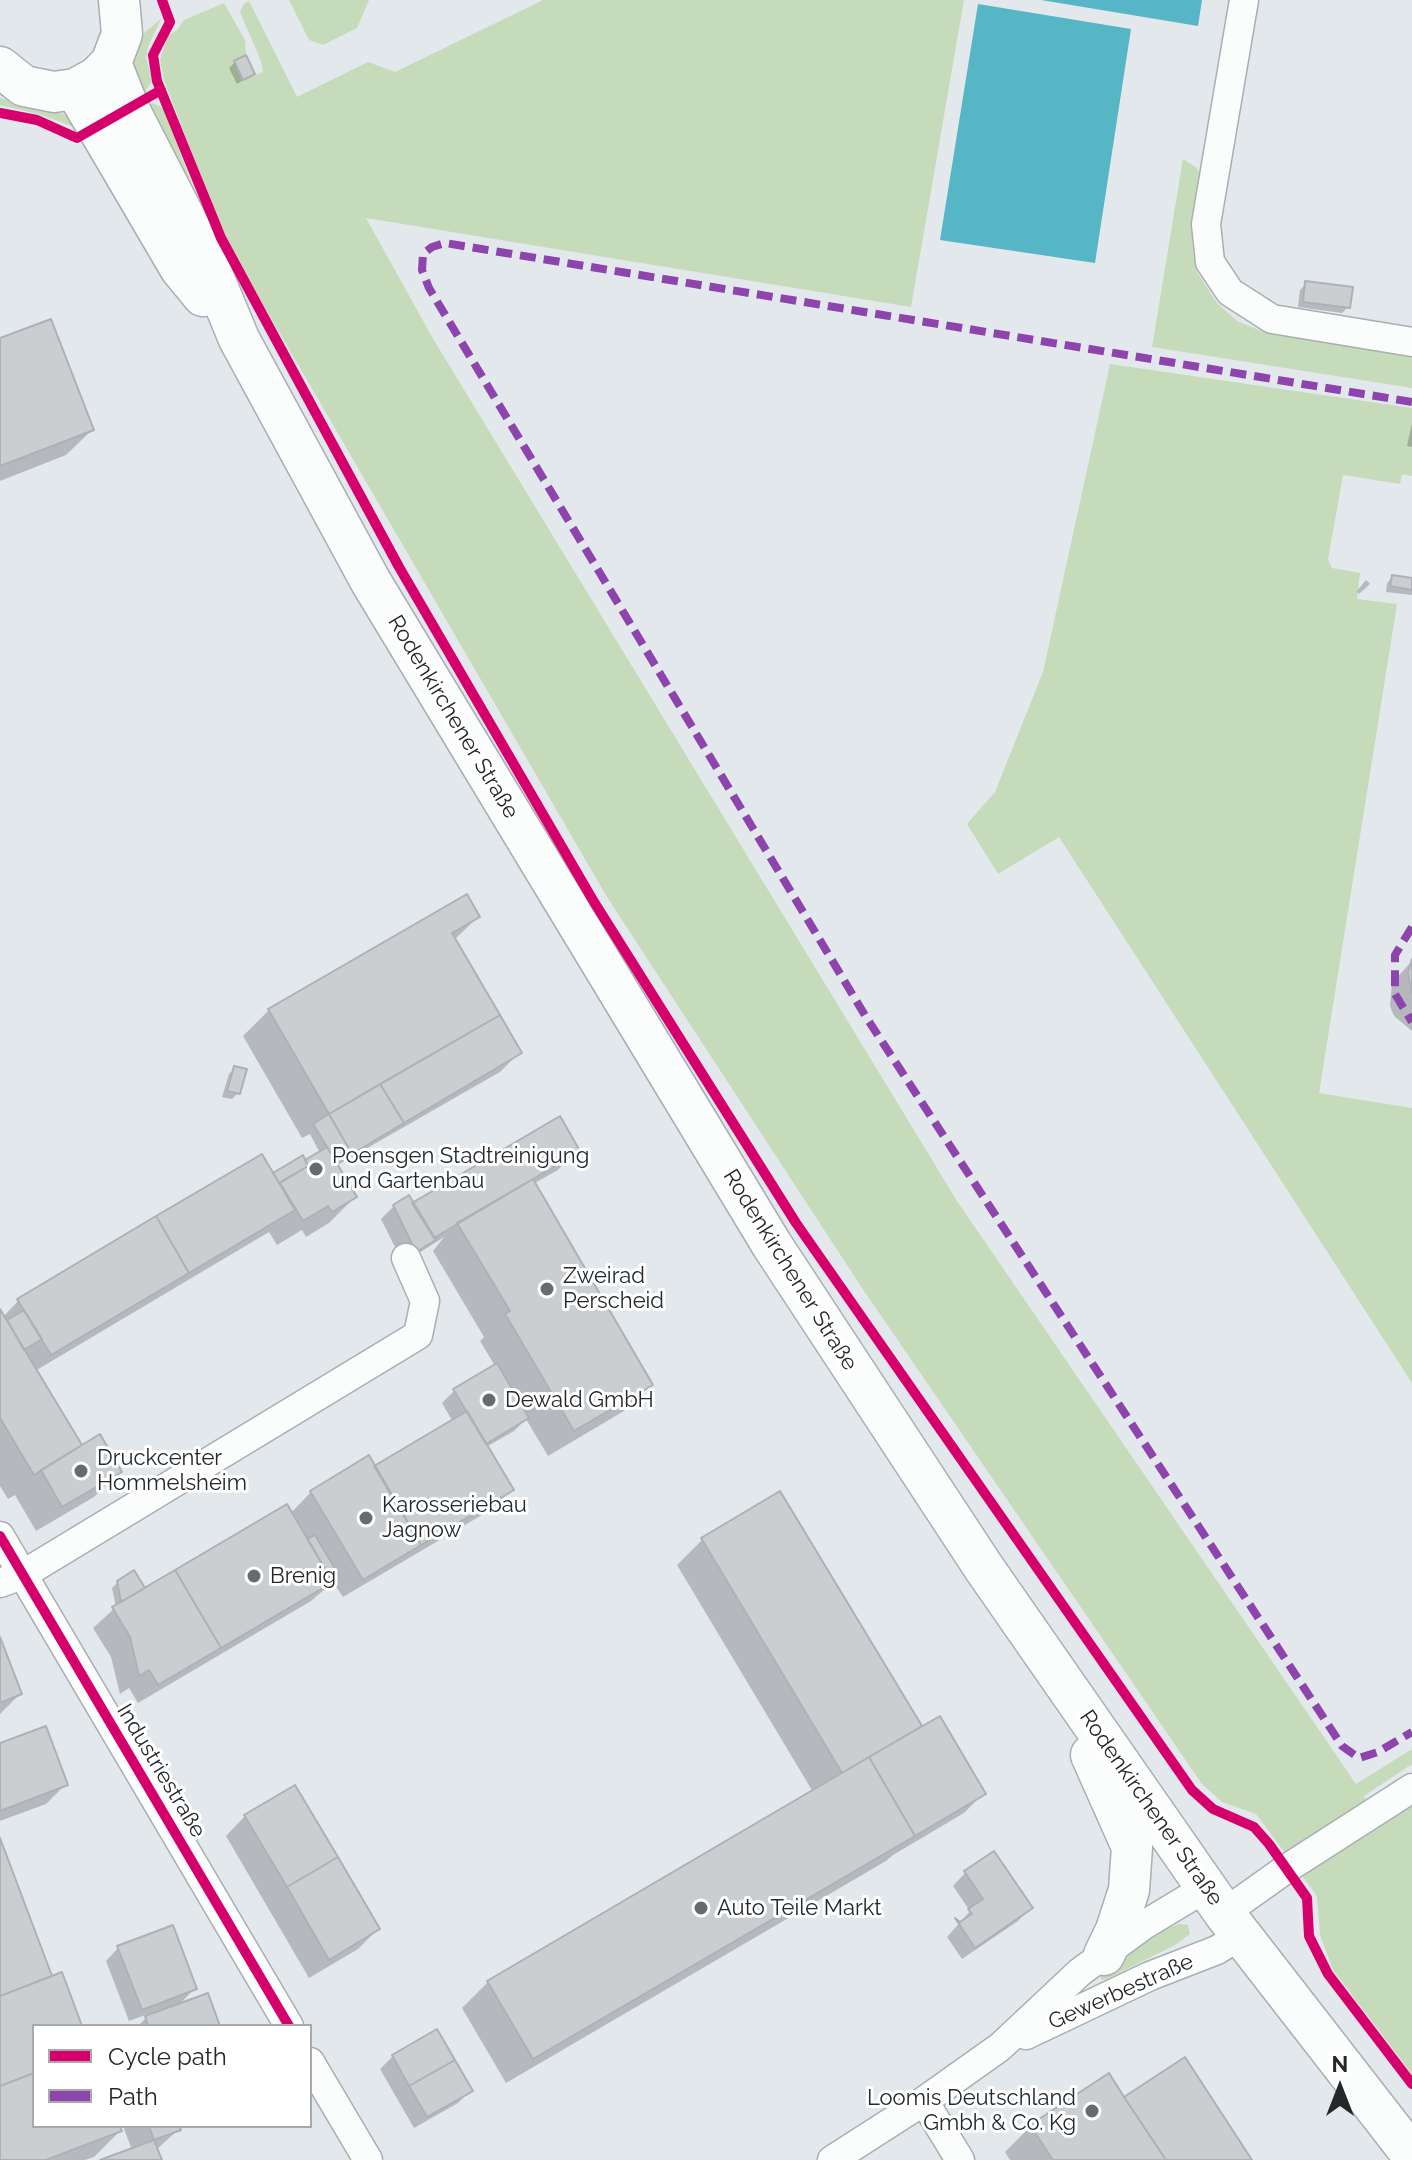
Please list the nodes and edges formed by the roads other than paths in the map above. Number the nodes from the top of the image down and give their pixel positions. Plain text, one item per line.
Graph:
1 (119, 0) edge
2 (1244, 0) edge
3 (111, 63) junction
4 (8, 81) edge
5 (75, 89) junction
6 (239, 339) junction
7 (1412, 342) edge
8 (406, 1258) dead end
9 (0, 1536) edge
10 (11, 1579) edge
11 (1057, 1673) junction
12 (1412, 1788) edge
13 (1224, 1912) junction
14 (1104, 1955) junction
15 (288, 2024) edge
16 (1000, 2047) junction
17 (312, 2065) edge
18 (924, 2101) junction
19 (1412, 2155) edge
20 (368, 2160) edge
21 (832, 2160) edge
22 (960, 2160) edge

1 - 3 main road
2 - 7 street
3 - 5 main road
3 - 6 main road, Rodenkirchener Straße
4 - 5 main road
5 - 6 main road, Rodenkirchener Straße
6 - 11 main road, Rodenkirchener Straße
8 - 10 street
9 - 10 street, Industriestraße
10 - 15 street, Industriestraße
11 - 13 main road, Rodenkirchener Straße
11 - 14 main road
12 - 13 street
13 - 14 street, Gewerbestraße
13 - 16 street, Gewerbestraße
13 - 19 main road, Rodenkirchener Straße
14 - 16 street, Gewerbestraße
16 - 18 street, Gewerbestraße
17 - 20 street
18 - 21 street, Gewerbestraße
18 - 22 street

